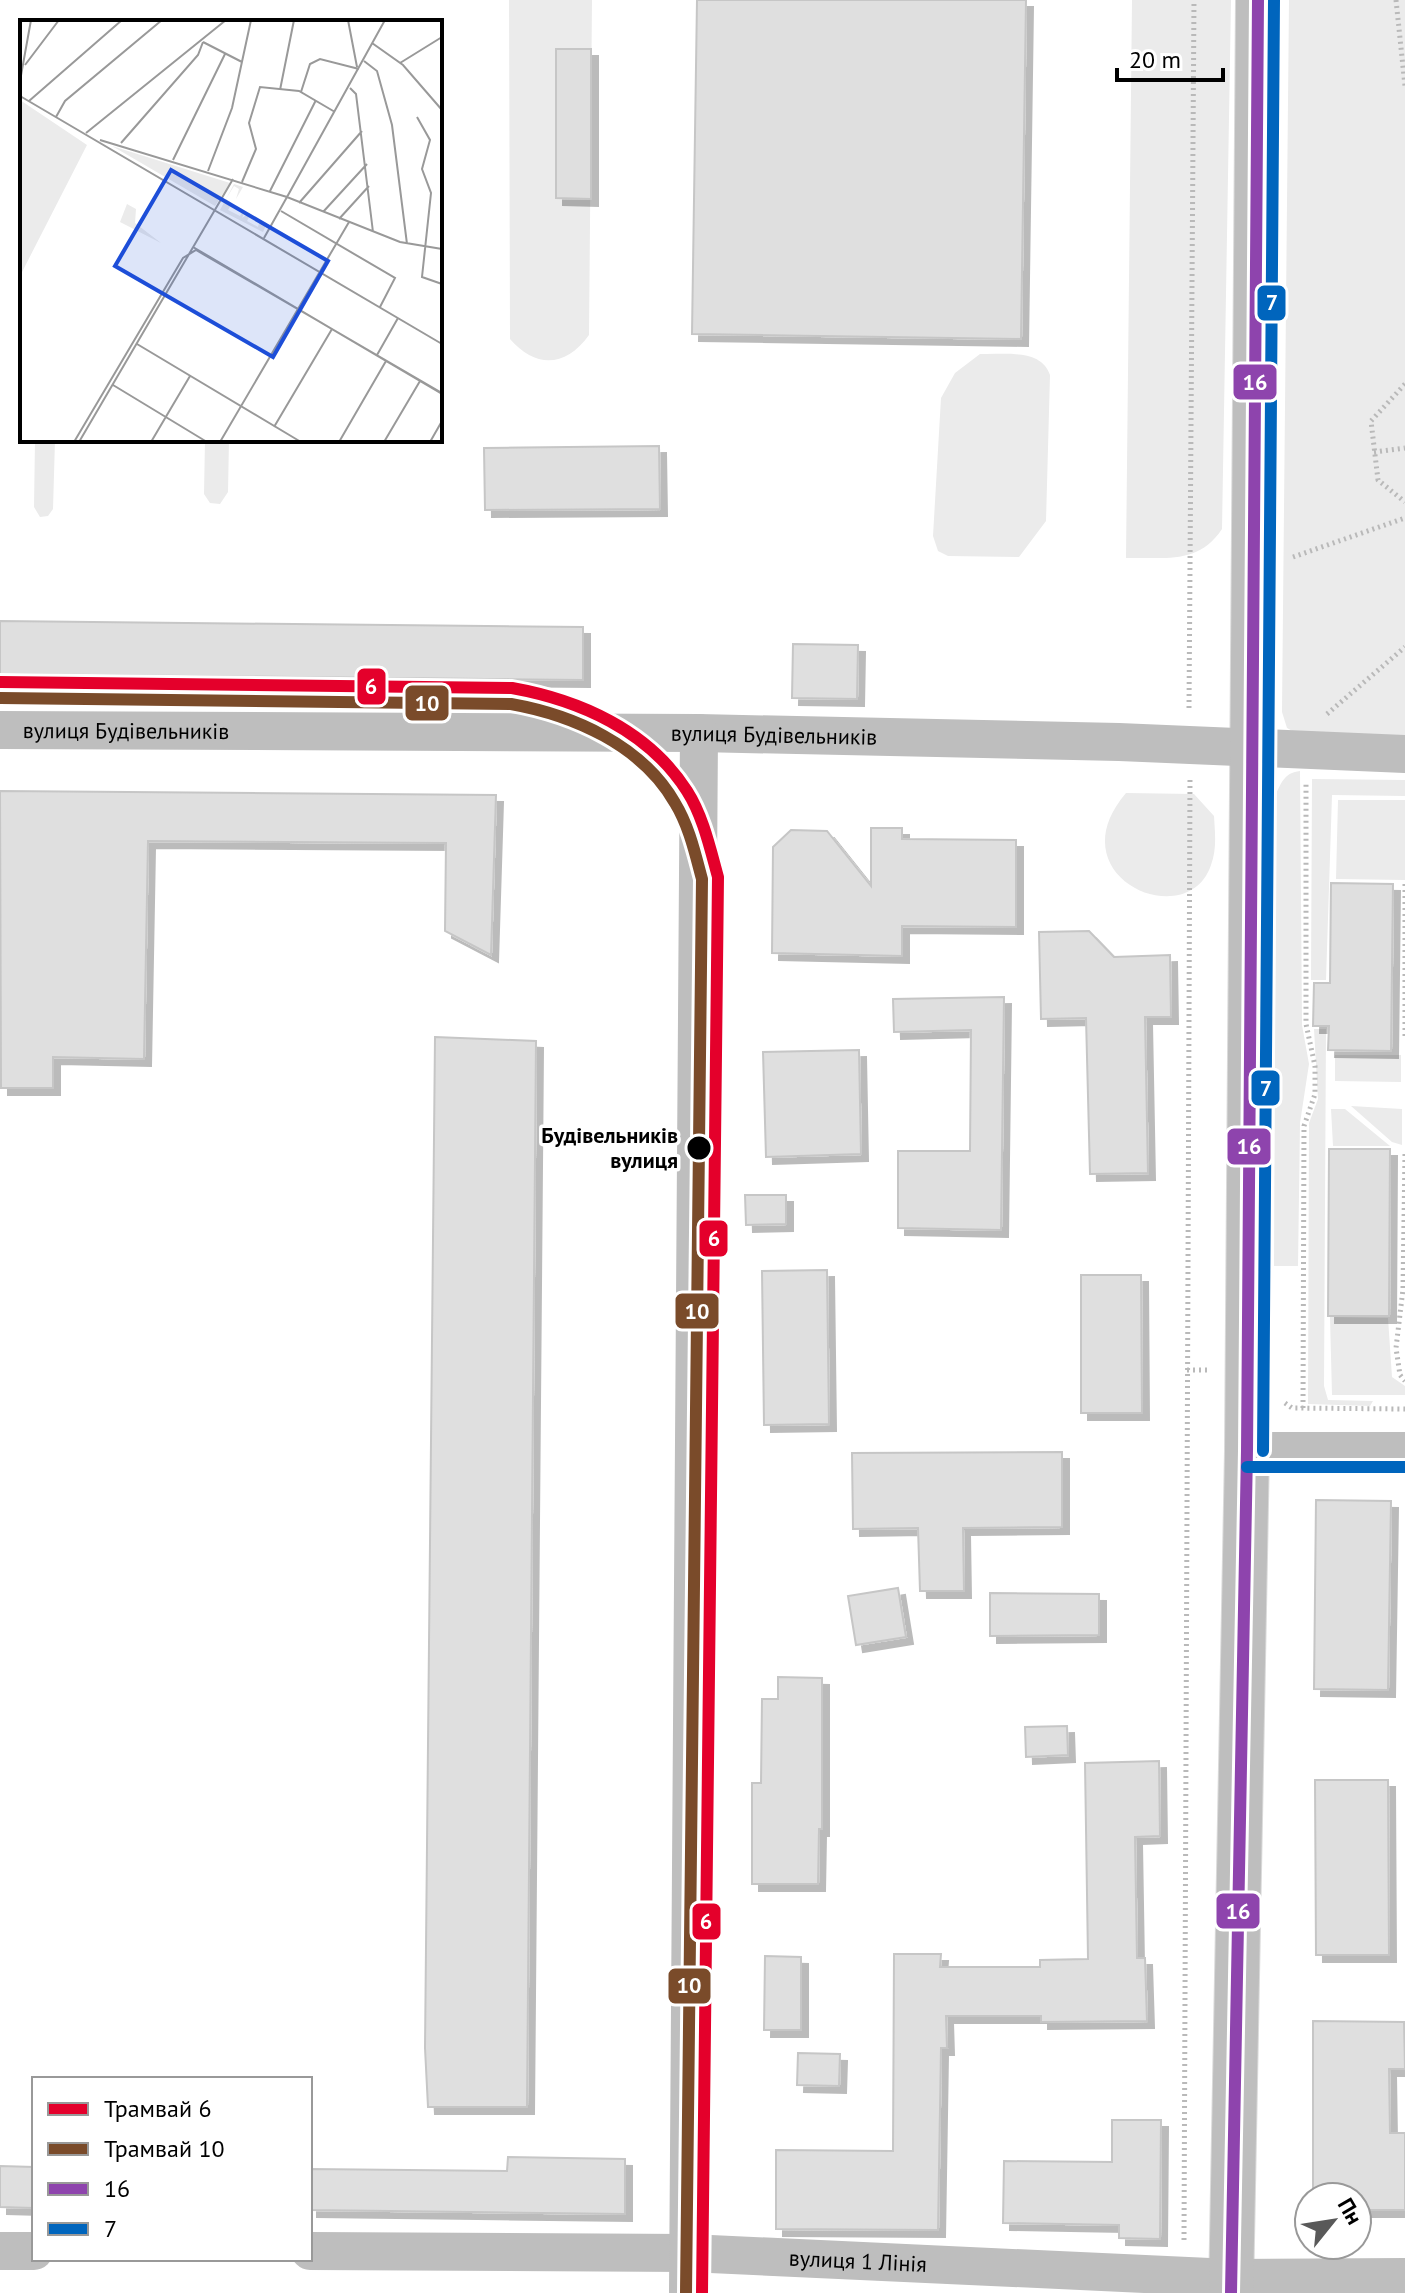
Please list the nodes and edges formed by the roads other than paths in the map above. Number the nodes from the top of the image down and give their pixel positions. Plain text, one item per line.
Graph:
1 (1258, 0) edge
2 (0, 730) edge
3 (699, 733) junction
4 (1252, 748) junction
5 (1405, 754) edge
6 (1247, 1451) junction
7 (1405, 1451) edge
8 (0, 2251) edge
9 (32, 2251) edge
10 (312, 2251) edge
11 (689, 2253) junction
12 (1405, 2277) edge
13 (1231, 2285) edge
14 (688, 2293) edge

1 - 4 main road
2 - 3 street, вулиця Будівельників
3 - 4 street, вулиця Будівельників
3 - 11 street
4 - 5 street, вулиця Будівельників
4 - 6 main road
6 - 7 street
6 - 13 main road
8 - 9 street
10 - 11 street, вулиця 1 Лінія
11 - 13 street, вулиця 1 Лінія
11 - 14 street
12 - 13 street, вулиця 1 Лінія

